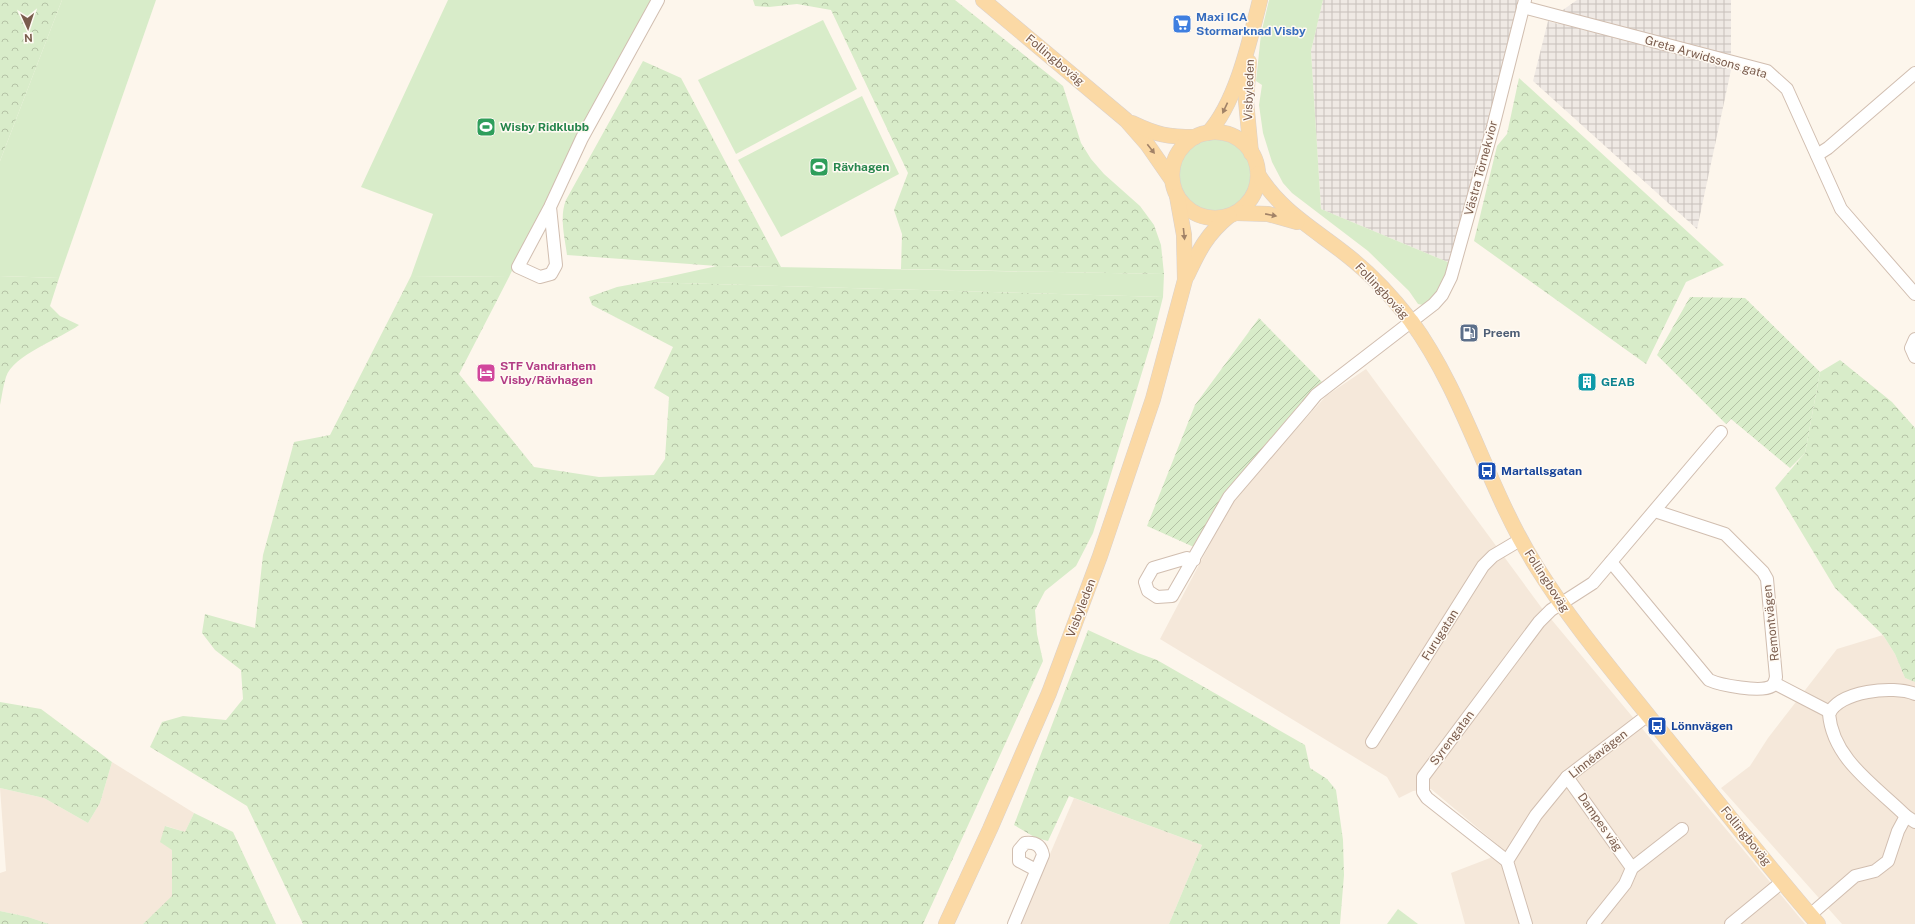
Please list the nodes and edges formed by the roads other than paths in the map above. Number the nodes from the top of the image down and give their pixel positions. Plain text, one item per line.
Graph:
1 (658, 0) edge
2 (983, 0) edge
3 (1260, 0) edge
4 (1524, 3) edge
5 (1253, 27) junction
6 (1915, 73) edge
7 (1126, 120) junction
8 (1201, 135) junction
9 (1251, 153) junction
10 (1817, 155) junction
11 (1258, 174) junction
12 (1172, 180) junction
13 (1177, 196) junction
14 (550, 207) junction
15 (1232, 214) junction
16 (1305, 225) junction
17 (1185, 280) junction
18 (1915, 294) edge
19 (1411, 322) junction
20 (1915, 339) edge
21 (1915, 357) edge
22 (1721, 432) dead end
23 (1655, 511) junction
24 (1520, 540) junction
25 (1194, 560) dead end
26 (1612, 562) junction
27 (1561, 604) junction
28 (1774, 683) junction
29 (1915, 694) edge
30 (1830, 712) junction
31 (1648, 715) junction
32 (1372, 742) dead end
33 (1567, 777) junction
34 (1910, 819) edge
35 (1682, 829) dead end
36 (1507, 861) junction
37 (1632, 868) junction
38 (1036, 870) dead end
39 (1782, 882) junction
40 (1814, 919) edge
41 (946, 924) edge
42 (1014, 924) edge
43 (1526, 924) edge
44 (1593, 924) edge
45 (1730, 924) edge

1 - 14 street
2 - 7 main road, Follingboväg
3 - 5 main road, Visbyleden
4 - 10 street, Greta Arwidssons gata
4 - 19 street, Västra Törnekvior
5 -> 8 main road, Visbyleden
5 - 9 main road, Visbyleden
6 - 10 street
7 - 8 main road, Follingboväg
7 -> 12 main road, Follingboväg
8 - 9 main road
8 - 12 main road
9 - 11 main road
10 - 18 street, Greta Arwidssons gata
11 - 15 main road
11 - 16 main road, Follingboväg
12 - 13 main road
13 - 15 main road
13 -> 17 main road, Visbyleden
14 - 14 street
15 -> 16 main road, Follingboväg
15 - 17 main road, Visbyleden
16 - 19 main road, Follingboväg
17 - 41 main road, Visbyleden
19 - 24 main road, Follingboväg
19 - 25 street
20 - 21 street
22 - 23 street
23 - 26 street
23 - 28 street, Remontvägen
24 - 27 main road, Follingboväg
24 - 32 street, Furugatan
26 - 27 street
26 - 28 street
27 - 31 main road, Follingboväg
27 - 36 street, Syrengatan
28 - 30 street
29 - 30 street
30 - 34 street
31 - 33 street, Linnéavägen
31 - 39 main road, Follingboväg
33 - 36 street, Linnéavägen
33 - 37 street, Dampes väg
34 - 40 street
35 - 37 street
36 - 43 street
37 - 44 street
38 - 42 street
39 - 40 main road, Follingboväg
39 - 45 street

